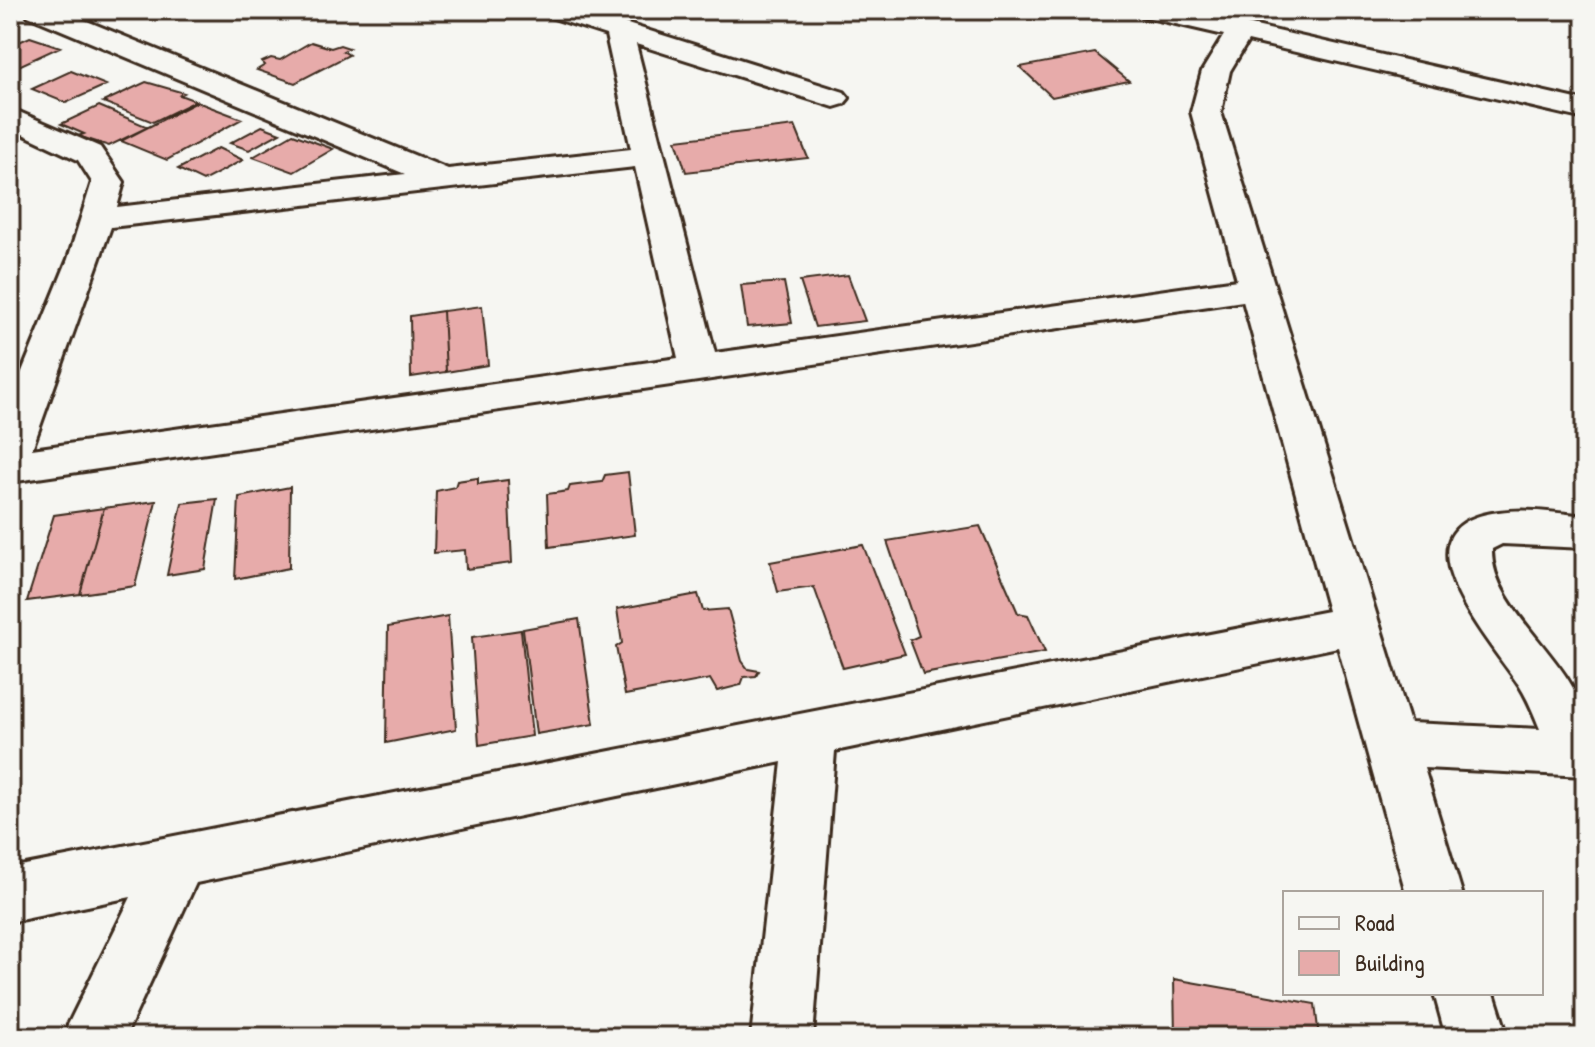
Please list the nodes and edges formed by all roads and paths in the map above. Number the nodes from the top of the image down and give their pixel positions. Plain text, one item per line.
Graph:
1 (37, 10) edge
2 (556, 10) edge
3 (1150, 10) edge
4 (619, 32) junction
5 (1240, 32) junction
6 (834, 98) dead end
7 (1585, 110) edge
8 (10, 117) edge
9 (649, 156) junction
10 (446, 179) junction
11 (97, 219) junction
12 (1255, 288) junction
13 (699, 368) junction
14 (10, 452) edge
15 (10, 467) edge
16 (1585, 532) edge
17 (1355, 625) junction
18 (811, 732) junction
19 (1390, 744) junction
20 (1580, 754) edge
21 (178, 861) junction
22 (1433, 891) edge
23 (10, 895) edge
24 (1465, 995) edge
25 (93, 1037) edge
26 (782, 1037) edge
27 (1477, 1037) edge

1 - 10 street
2 - 4 street
3 - 5 street
4 - 6 street
4 - 9 street
5 - 7 street
5 - 12 street
8 - 11 street
9 - 10 street
9 - 13 street
10 - 11 street
11 - 14 street
12 - 13 street
12 - 17 street
13 - 15 street
16 - 20 street
17 - 18 street
17 - 19 street
18 - 21 street
18 - 26 street
19 - 20 street
19 - 22 street
21 - 23 street
21 - 25 street
24 - 27 street

